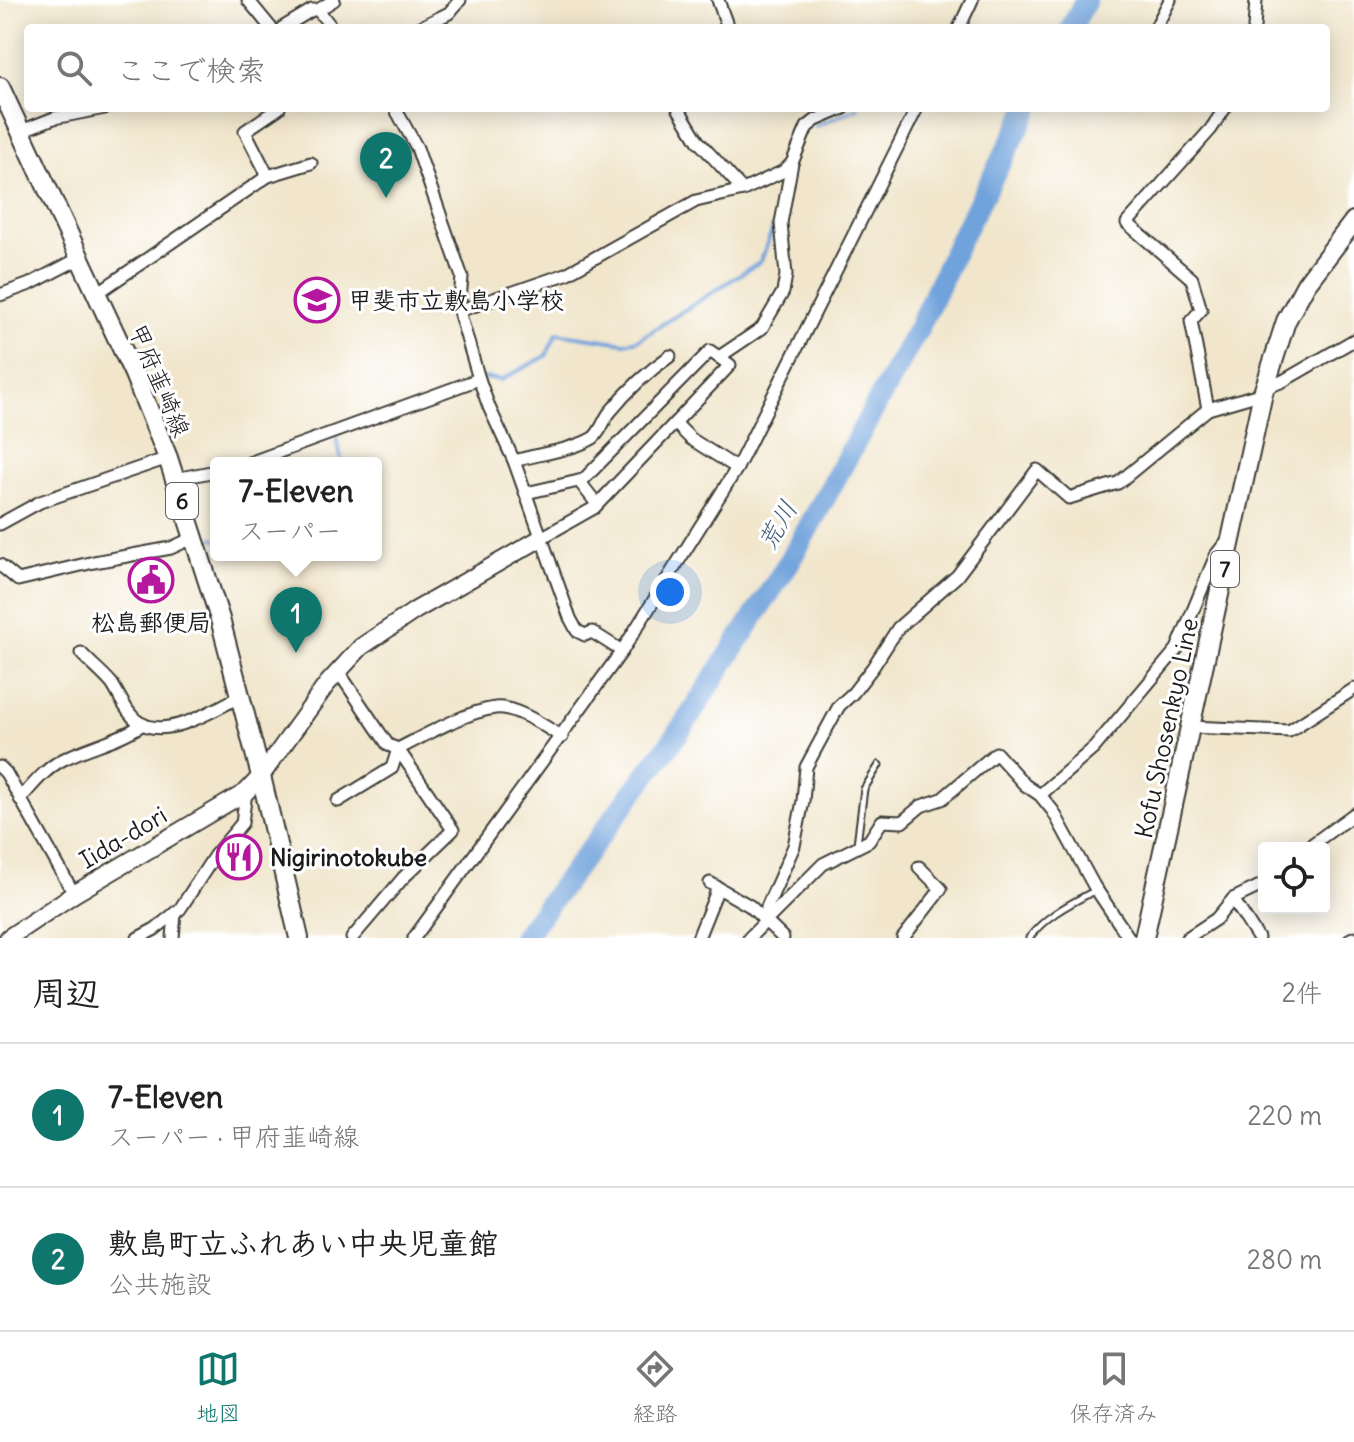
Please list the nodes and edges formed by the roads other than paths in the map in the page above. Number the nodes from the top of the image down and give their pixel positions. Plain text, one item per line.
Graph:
1 (248, 0) edge
2 (334, 0) edge
3 (460, 0) edge
4 (718, 0) edge
5 (972, 0) edge
6 (1170, 0) edge
7 (1256, 0) edge
8 (318, 10) junction
9 (268, 24) edge
10 (289, 24) edge
11 (329, 24) edge
12 (427, 24) edge
13 (727, 24) edge
14 (961, 24) edge
15 (1158, 24) edge
16 (1254, 24) edge
17 (0, 87) edge
18 (85, 112) edge
19 (273, 112) edge
20 (397, 112) edge
21 (680, 112) edge
22 (835, 112) edge
23 (915, 112) edge
24 (1222, 112) edge
25 (21, 131) junction
26 (311, 163) dead end
27 (792, 163) junction
28 (268, 176) junction
29 (743, 190) junction
30 (1354, 221) edge
31 (80, 258) junction
32 (96, 294) junction
33 (0, 295) edge
34 (459, 311) junction
35 (1354, 340) edge
36 (670, 356) dead end
37 (719, 357) junction
38 (479, 379) junction
39 (1264, 391) junction
40 (1208, 409) junction
41 (675, 423) junction
42 (265, 457) edge
43 (168, 458) junction
44 (514, 461) junction
45 (737, 468) junction
46 (210, 472) edge
47 (175, 479) junction
48 (579, 481) junction
49 (526, 493) junction
50 (597, 504) junction
51 (0, 524) edge
52 (1233, 533) junction
53 (195, 537) junction
54 (541, 538) junction
55 (0, 565) edge
56 (622, 651) junction
57 (81, 653) dead end
58 (338, 671) junction
59 (1354, 689) edge
60 (241, 696) junction
61 (143, 724) junction
62 (1190, 727) junction
63 (562, 737) junction
64 (398, 749) junction
65 (879, 765) dead end
66 (2, 774) edge
67 (261, 776) junction
68 (246, 792) junction
69 (1040, 795) junction
70 (20, 799) junction
71 (338, 801) dead end
72 (1354, 814) edge
73 (1315, 842) edge
74 (856, 849) junction
75 (919, 867) dead end
76 (1258, 887) edge
77 (1097, 890) junction
78 (74, 894) junction
79 (1233, 899) junction
80 (175, 913) junction
81 (766, 921) junction
82 (1354, 934) edge
83 (1348, 937) edge
84 (8, 938) edge
85 (138, 938) edge
86 (173, 938) edge
87 (299, 938) edge
88 (352, 938) edge
89 (414, 938) edge
90 (698, 938) edge
91 (749, 938) edge
92 (783, 938) edge
93 (903, 938) edge
94 (1029, 938) edge
95 (1129, 938) edge
96 (1144, 938) edge
97 (1187, 938) edge
98 (1258, 938) edge

1 - 9 street
2 - 8 street
3 - 12 street
4 - 13 street
5 - 14 street
6 - 15 street
7 - 16 street
8 - 10 street
8 - 11 street
17 - 25 main road, 甲府韮崎線 / 6
18 - 25 street
19 - 28 street
20 - 34 street
21 - 29 street
22 - 27 street
23 - 45 street
24 - 40 street
25 - 31 main road, 甲府韮崎線 / 6
26 - 28 street
27 - 29 street
27 - 37 street
28 - 32 street
29 - 34 street
30 - 39 main road, Kofu Shosenkyo Line / 7
31 - 32 main road, 甲府韮崎線 / 6
31 - 33 street
32 - 43 main road, 甲府韮崎線 / 6
34 - 38 street
35 - 39 street
36 - 44 street
37 - 41 street
37 - 48 street
38 - 42 street
38 - 44 street
39 - 40 street
39 - 52 main road, Kofu Shosenkyo Line / 7
40 - 81 street
41 - 45 street
41 - 50 street
43 - 47 main road, 甲府韮崎線 / 6
43 - 51 street
44 - 49 street
45 - 56 street
46 - 47 street
47 - 53 main road, 甲府韮崎線 / 6
48 - 49 street
48 - 50 street
49 - 54 street
50 - 54 street
52 - 62 main road, Kofu Shosenkyo Line / 7
52 - 69 street
53 - 55 street
53 - 60 main road, 甲府韮崎線 / 6
54 - 56 street
54 - 58 street, Iida-dori
56 - 63 street
57 - 61 street
58 - 64 street
58 - 67 street, Iida-dori
59 - 62 street
60 - 61 street
60 - 67 main road, 甲府韮崎線 / 6
61 - 70 street
62 - 96 main road, Kofu Shosenkyo Line / 7
63 - 64 street
63 - 89 street
64 - 71 street
64 - 88 street
65 - 74 lane
66 - 70 street
67 - 68 street, Iida-dori
67 - 87 main road, 甲府韮崎線 / 6
68 - 78 street, Iida-dori
68 - 80 street
69 - 74 street
69 - 77 street
70 - 78 street
72 - 73 street
74 - 81 street
75 - 93 street
76 - 79 street
77 - 94 lane
77 - 95 street
78 - 84 street, Iida-dori
79 - 97 street
79 - 98 street
80 - 85 street
80 - 86 street
81 - 90 street
81 - 91 street
81 - 92 street
82 - 83 lane

